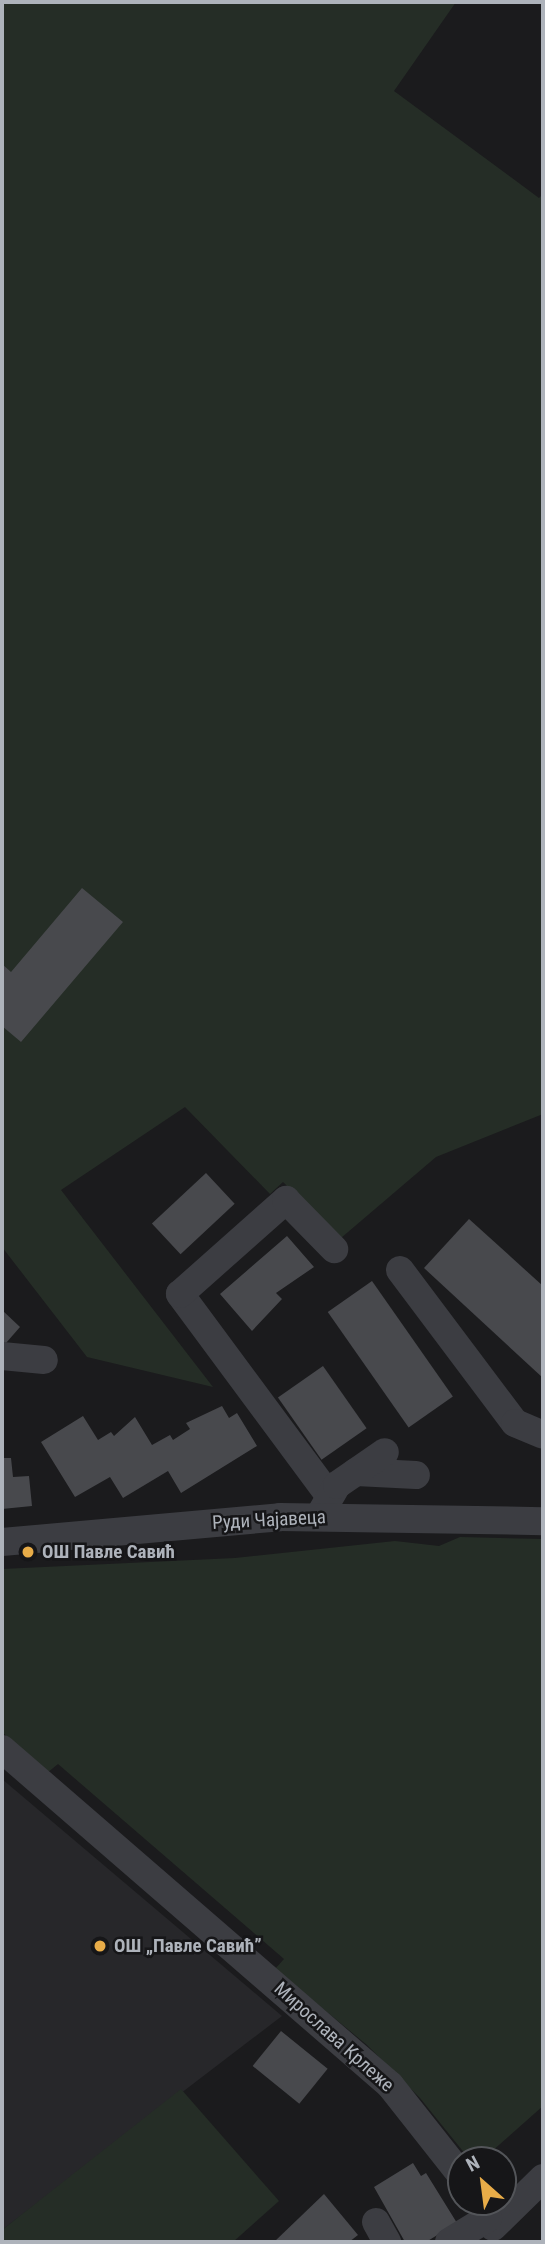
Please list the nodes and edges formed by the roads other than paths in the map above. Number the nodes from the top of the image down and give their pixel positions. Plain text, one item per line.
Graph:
1 (334, 1249) dead end
2 (400, 1270) dead end
3 (2, 1356) edge
4 (44, 1360) dead end
5 (543, 1435) edge
6 (385, 1452) dead end
7 (356, 1472) junction
8 (416, 1475) dead end
9 (324, 1506) junction
10 (541, 1516) edge
11 (2, 1542) edge
12 (2, 1749) edge
13 (447, 2157) edge
14 (543, 2178) edge
15 (490, 2222) edge
16 (449, 2242) edge

1 - 9 street, Руди Чајавеца
2 - 5 street
3 - 4 street
6 - 7 street
7 - 8 street
7 - 9 street
9 - 10 street, Руди Чајавеца
9 - 11 street, Руди Чајавеца
12 - 13 street, Мирослава Крлеже
14 - 15 street
15 - 16 street

